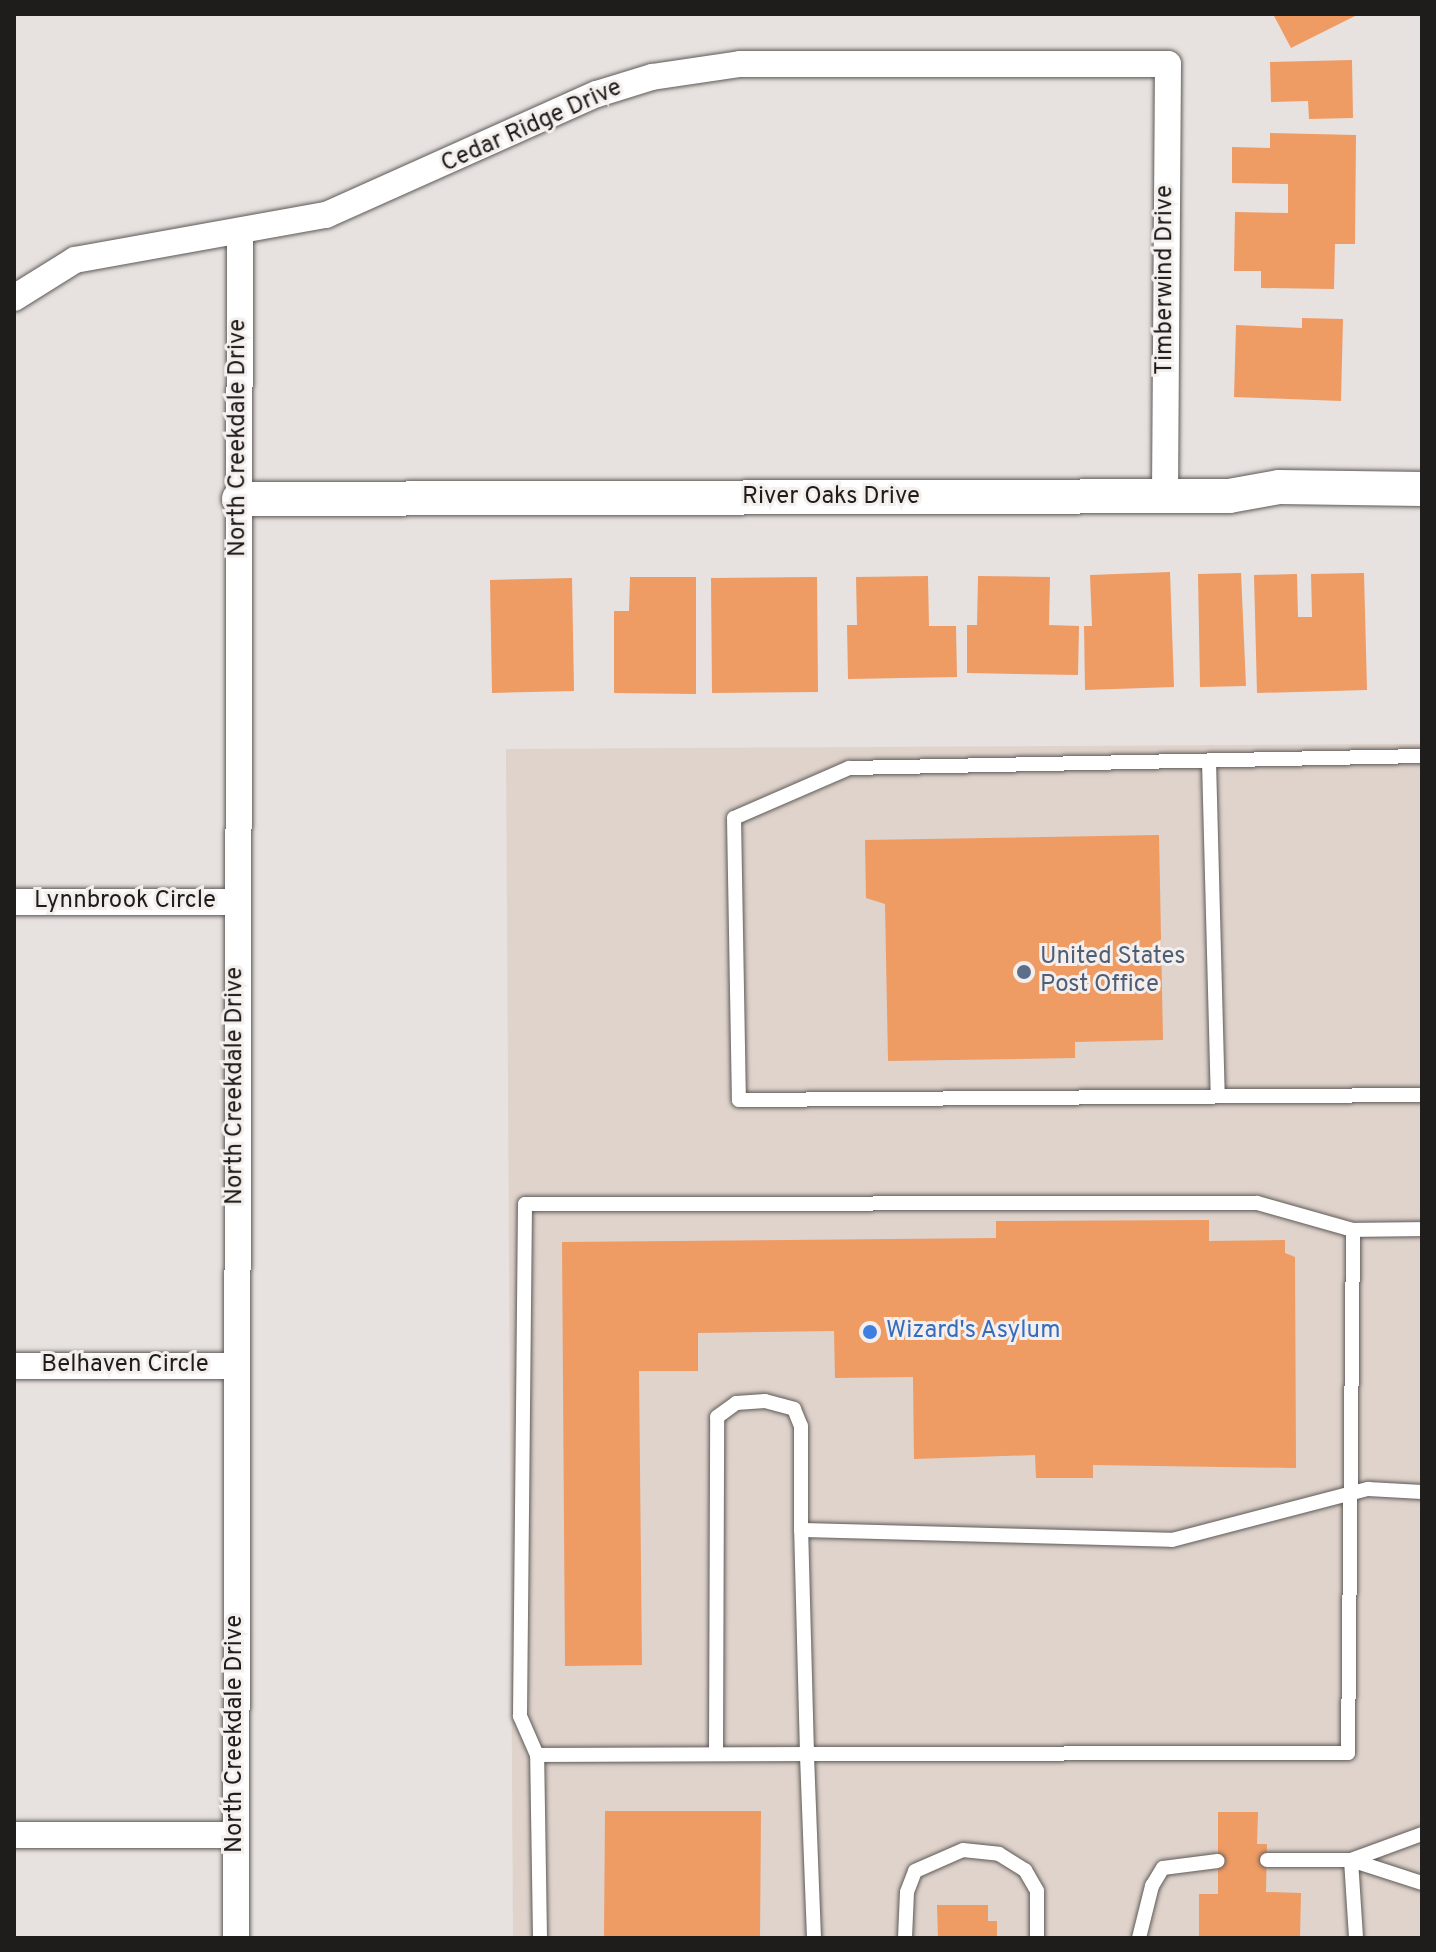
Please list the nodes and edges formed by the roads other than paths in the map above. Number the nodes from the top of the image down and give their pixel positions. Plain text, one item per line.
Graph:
1 (1168, 64) joint
2 (240, 233) junction
3 (14, 298) edge
4 (1422, 489) edge
5 (1165, 497) junction
6 (239, 499) junction
7 (1422, 756) edge
8 (1209, 761) junction
9 (14, 902) edge
10 (236, 902) junction
11 (1422, 1095) edge
12 (1218, 1096) junction
13 (1422, 1229) edge
14 (1353, 1230) junction
15 (14, 1366) edge
16 (236, 1366) junction
17 (1422, 1492) edge
18 (1354, 1494) junction
19 (801, 1530) junction
20 (716, 1754) junction
21 (807, 1754) junction
22 (537, 1755) junction
23 (1422, 1834) edge
24 (14, 1835) edge
25 (235, 1835) junction
26 (1267, 1860) dead end
27 (1351, 1860) junction
28 (1218, 1861) dead end
29 (1422, 1883) edge
30 (236, 1938) edge
31 (540, 1938) edge
32 (814, 1938) edge
33 (905, 1938) edge
34 (1037, 1938) edge
35 (1139, 1938) edge
36 (1356, 1938) edge

1 - 2 street, Cedar Ridge Drive
1 - 5 street, Timberwind Drive
2 - 3 street, Cedar Ridge Drive
2 - 6 street, North Creekdale Drive
4 - 5 street, River Oaks Drive
5 - 6 street, River Oaks Drive
6 - 10 street, North Creekdale Drive
7 - 8 lane
8 - 12 lane
8 - 12 lane
9 - 10 street, Lynnbrook Circle
10 - 16 street, North Creekdale Drive
11 - 12 lane
13 - 14 lane
14 - 18 lane
14 - 22 lane
15 - 16 street, Belhaven Circle
16 - 25 street, North Creekdale Drive
17 - 18 lane
18 - 19 lane
18 - 21 lane
19 - 20 lane
19 - 21 lane
20 - 21 lane
20 - 22 lane
21 - 32 lane
22 - 31 lane
23 - 27 lane
24 - 25 street
25 - 30 street, North Creekdale Drive
26 - 27 lane
27 - 29 lane
27 - 36 lane
28 - 35 lane
33 - 34 lane

